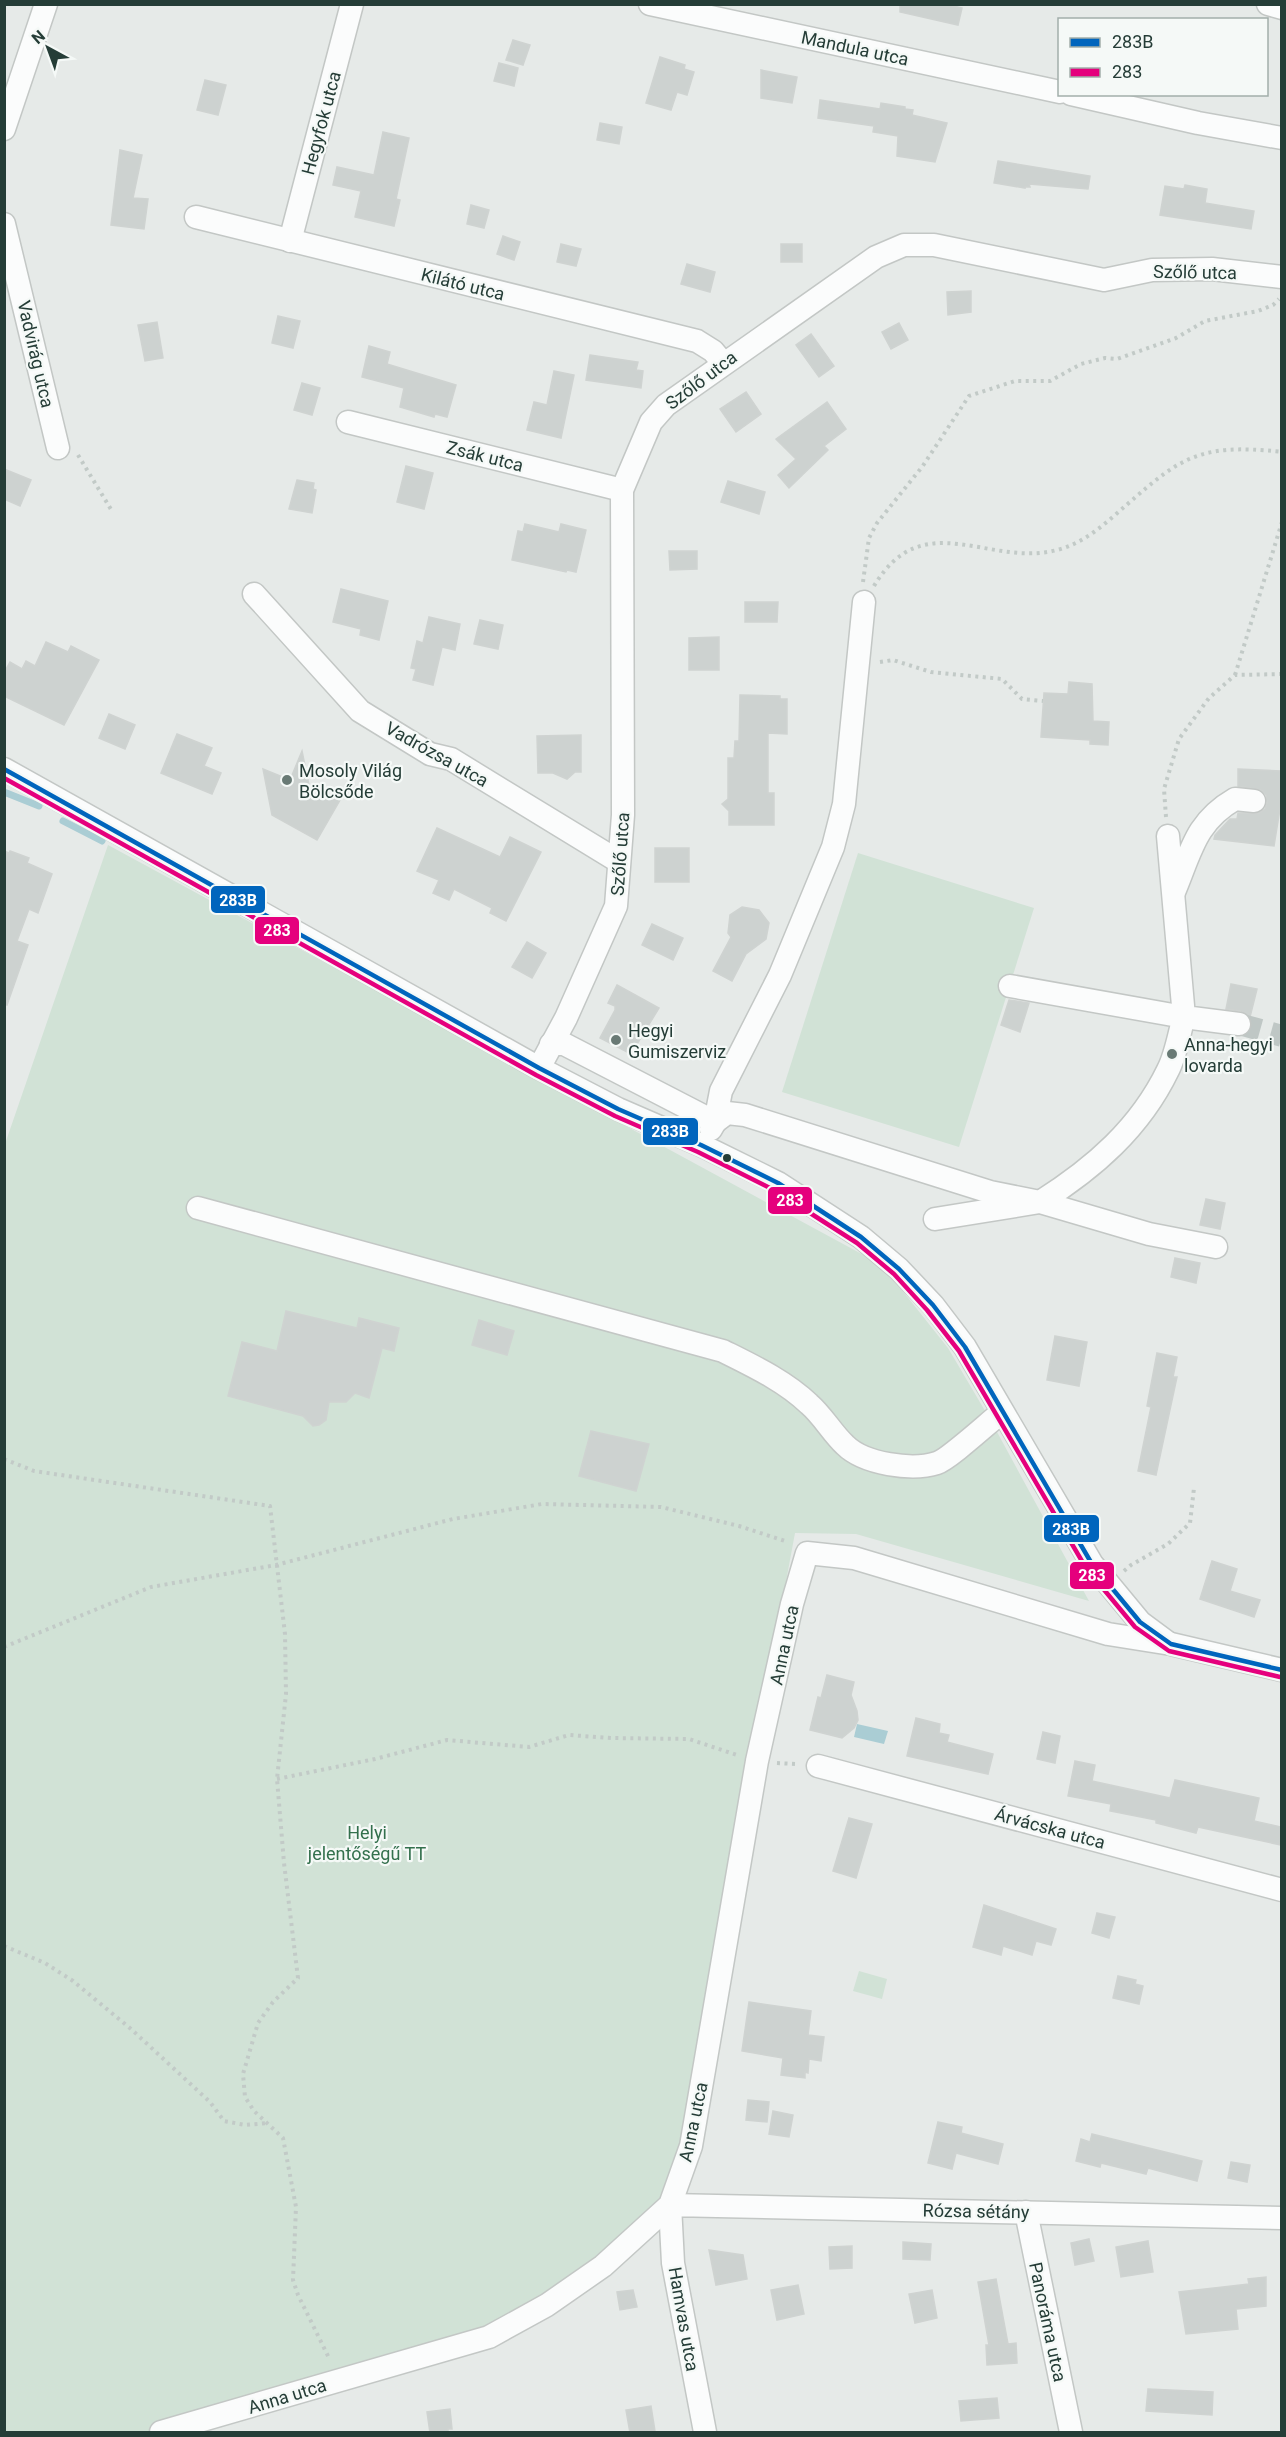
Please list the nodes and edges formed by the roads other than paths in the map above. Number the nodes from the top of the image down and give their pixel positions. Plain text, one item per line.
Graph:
1 (46, 4) edge
2 (352, 4) edge
3 (650, 4) edge
4 (1268, 4) edge
5 (1281, 8) edge
6 (1058, 92) edge
7 (1080, 96) edge
8 (4, 129) edge
9 (1281, 138) edge
10 (196, 217) dead end
11 (4, 224) edge
12 (290, 241) junction
13 (1281, 277) edge
14 (723, 363) junction
15 (348, 422) dead end
16 (58, 448) road end
17 (622, 490) junction
18 (254, 594) dead end
19 (864, 602) road end
20 (4, 769) edge
21 (1254, 801) dead end
22 (1168, 836) road end
23 (618, 861) junction
24 (1172, 896) junction
25 (1010, 986) dead end
26 (1184, 1017) junction
27 (1239, 1024) tunnel mouth
28 (551, 1044) junction
29 (538, 1068) junction
30 (715, 1122) junction
31 (701, 1145) junction
32 (1040, 1202) junction
33 (198, 1208) dead end
34 (935, 1219) dead end
35 (1216, 1247) dead end
36 (1002, 1412) junction
37 (1171, 1644) junction
38 (1281, 1670) edge
39 (818, 1766) road end
40 (1281, 1890) edge
41 (670, 2205) junction
42 (1026, 2212) junction
43 (1281, 2218) edge
44 (161, 2433) edge
45 (705, 2433) edge
46 (1071, 2433) edge

1 - 8 street
2 - 12 street, Hegyfok utca
3 - 6 street, Mandula utca
4 - 5 street
7 - 9 street
10 - 12 street, Kilátó utca
11 - 16 street, Vadvirág utca
12 - 14 street, Kilátó utca
13 - 14 street, Szőlő utca
14 - 17 street, Szőlő utca
15 - 17 street, Zsák utca
17 - 23 street, Szőlő utca
18 - 23 street, Vadrózsa utca
19 - 30 street
20 - 29 street
21 - 24 street
22 - 24 street
23 - 28 street, Szőlő utca
24 - 26 street
25 - 26 street
26 - 27 street
26 - 32 street
28 - 29 street, Szőlő utca
28 - 30 street
29 - 31 street
30 - 31 street
30 - 32 street
31 - 36 street
32 - 34 street
32 - 35 street
33 - 36 street
36 - 37 street
37 - 38 street
37 - 41 street, Anna utca
39 - 40 street, Árvácska utca
41 - 42 street, Rózsa sétány
41 - 44 street, Anna utca
41 - 45 street, Hamvas utca
42 - 43 street, Rózsa sétány
42 - 46 street, Panoráma utca

